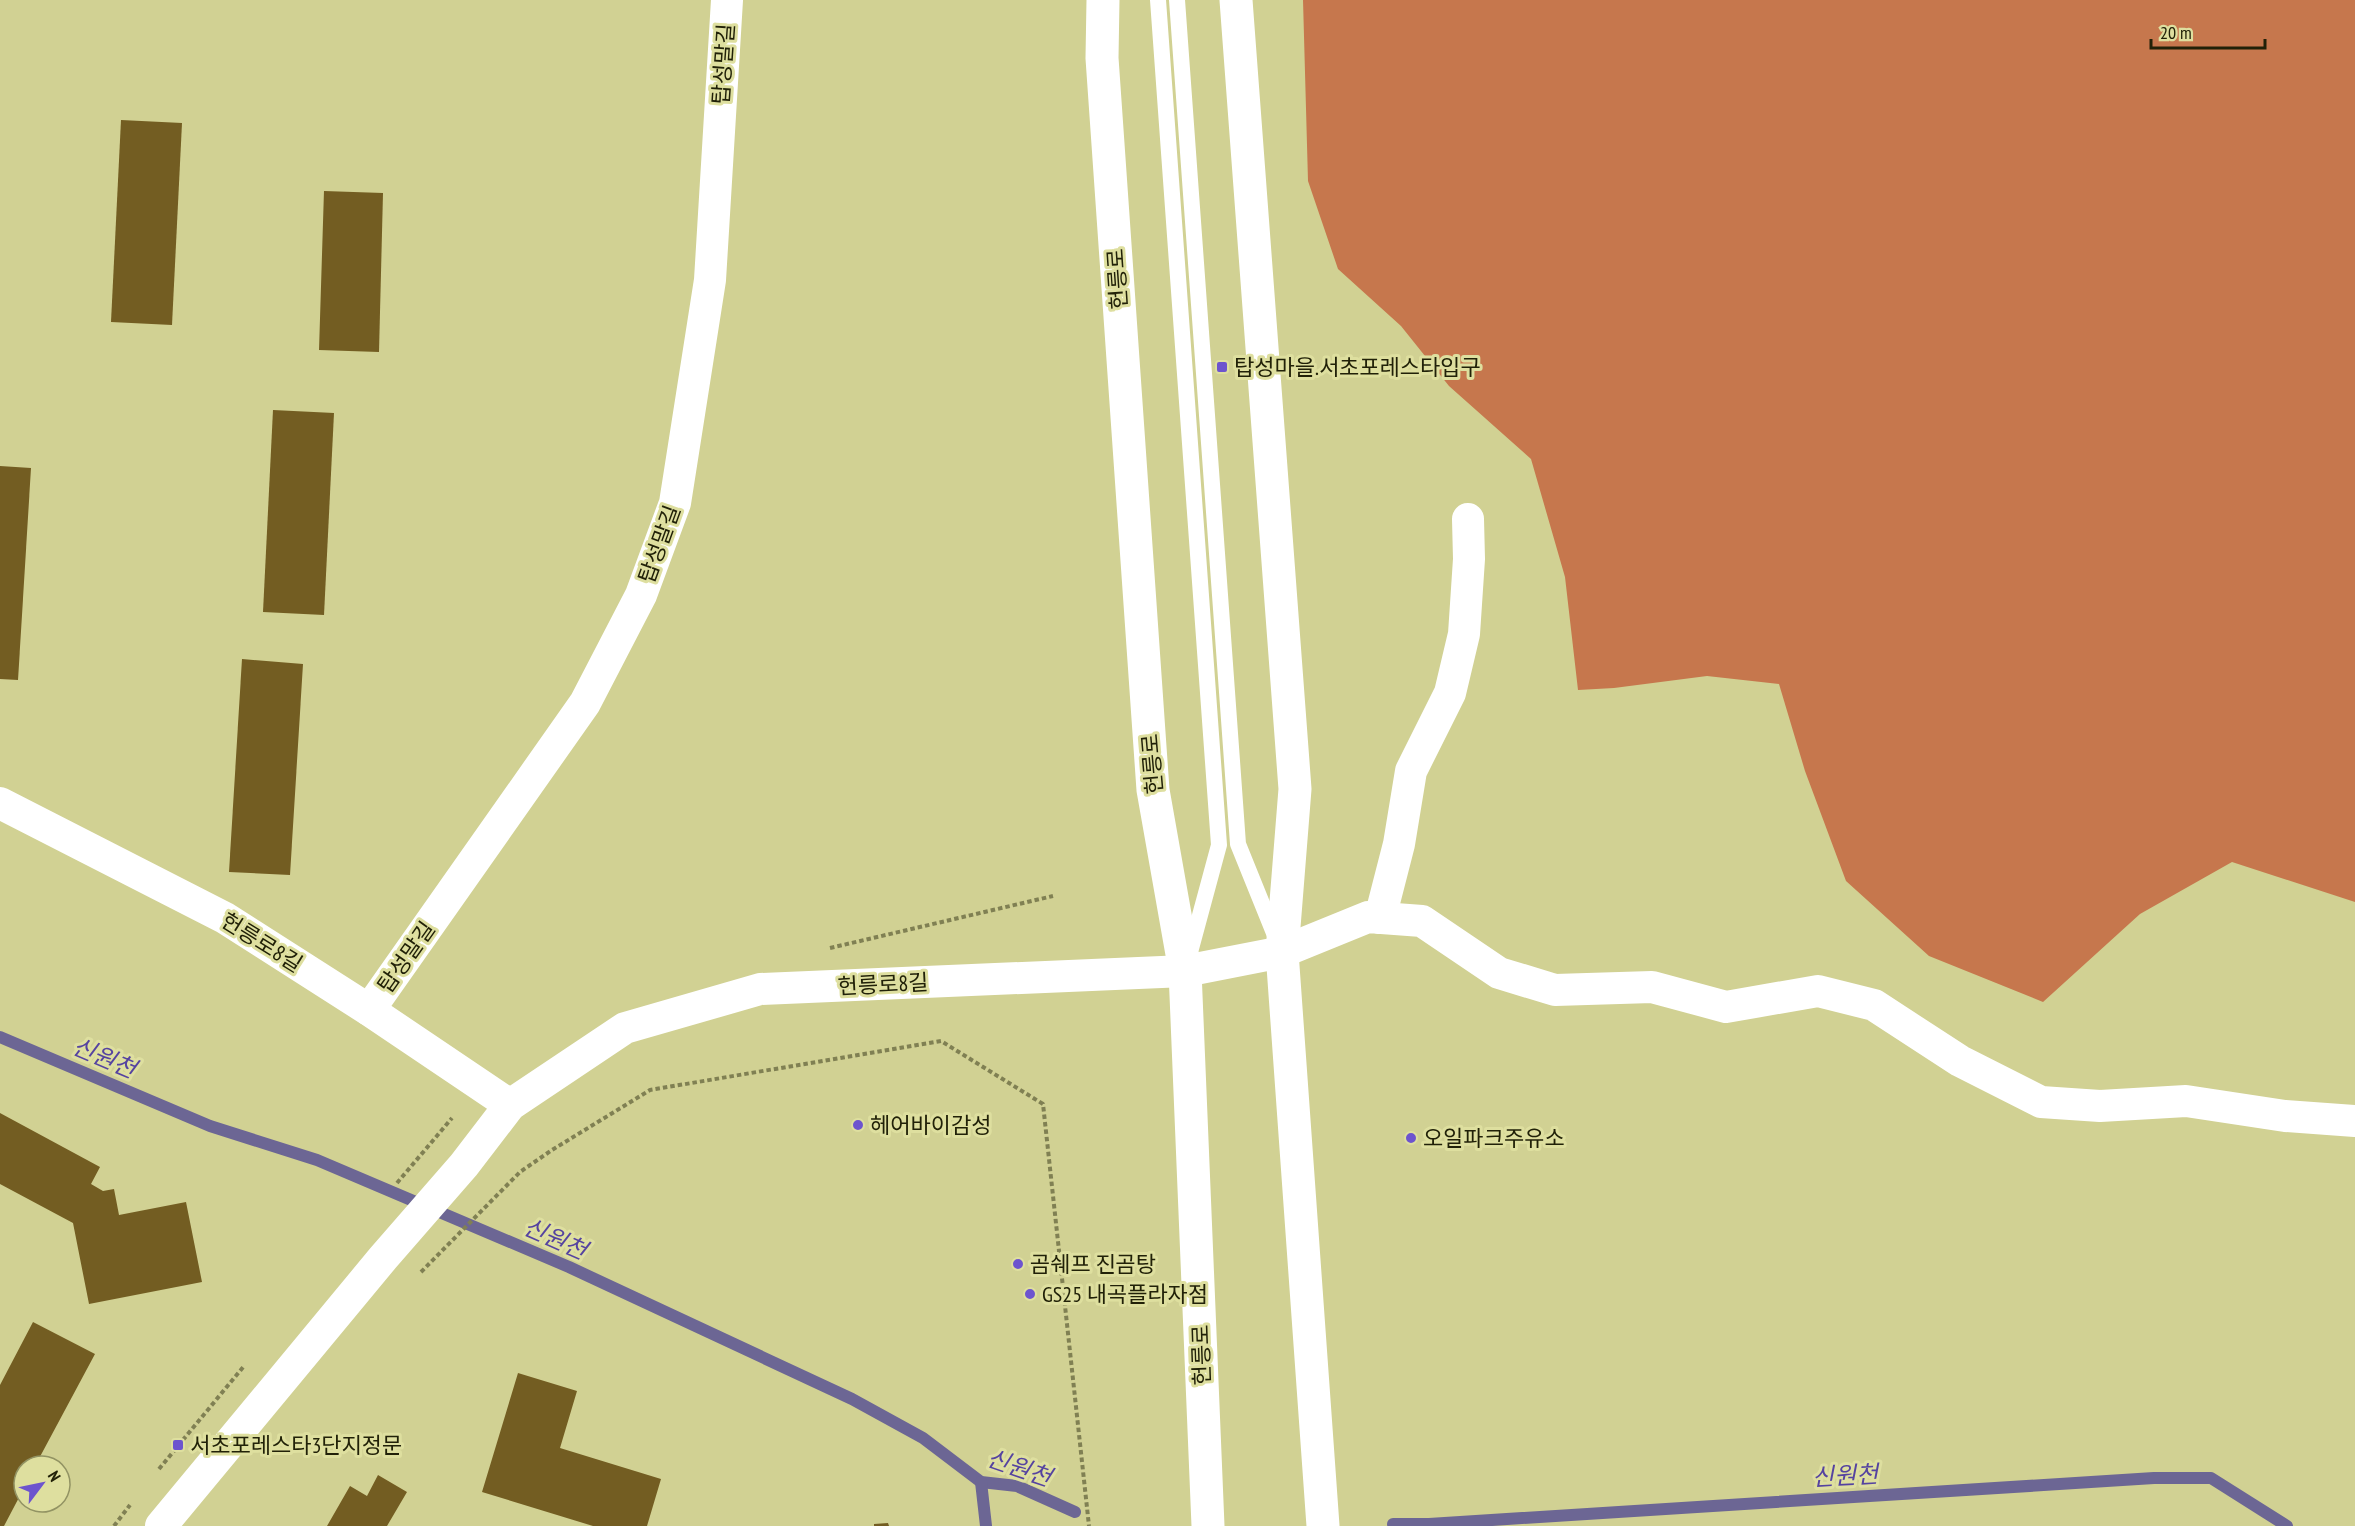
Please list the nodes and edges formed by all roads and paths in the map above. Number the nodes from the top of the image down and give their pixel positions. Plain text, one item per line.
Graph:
1 (727, 0) edge
2 (1103, 0) edge
3 (1158, 0) edge
4 (1177, 0) edge
5 (1236, 0) edge
6 (1468, 519) dead end
7 (0, 803) edge
8 (1380, 918) junction
9 (1282, 952) junction
10 (1185, 971) junction
11 (369, 1010) junction
12 (510, 1105) junction
13 (2355, 1121) edge
14 (426, 1268) dead end
15 (162, 1526) edge
16 (1089, 1526) edge
17 (1208, 1526) edge
18 (1323, 1526) edge

1 - 11 street, 탑성말길
2 - 10 main road, 헌릉로
3 - 10 lane
4 - 9 lane
5 - 9 main road
6 - 8 street
7 - 11 street, 헌릉로8길
8 - 9 street, 헌릉로8길
8 - 13 street, 헌릉로8길
9 - 10 street, 헌릉로8길
9 - 18 main road
10 - 12 street, 헌릉로8길
10 - 17 main road, 헌릉로
11 - 12 street, 헌릉로8길
12 - 15 street, 헌릉로8길
14 - 16 path

